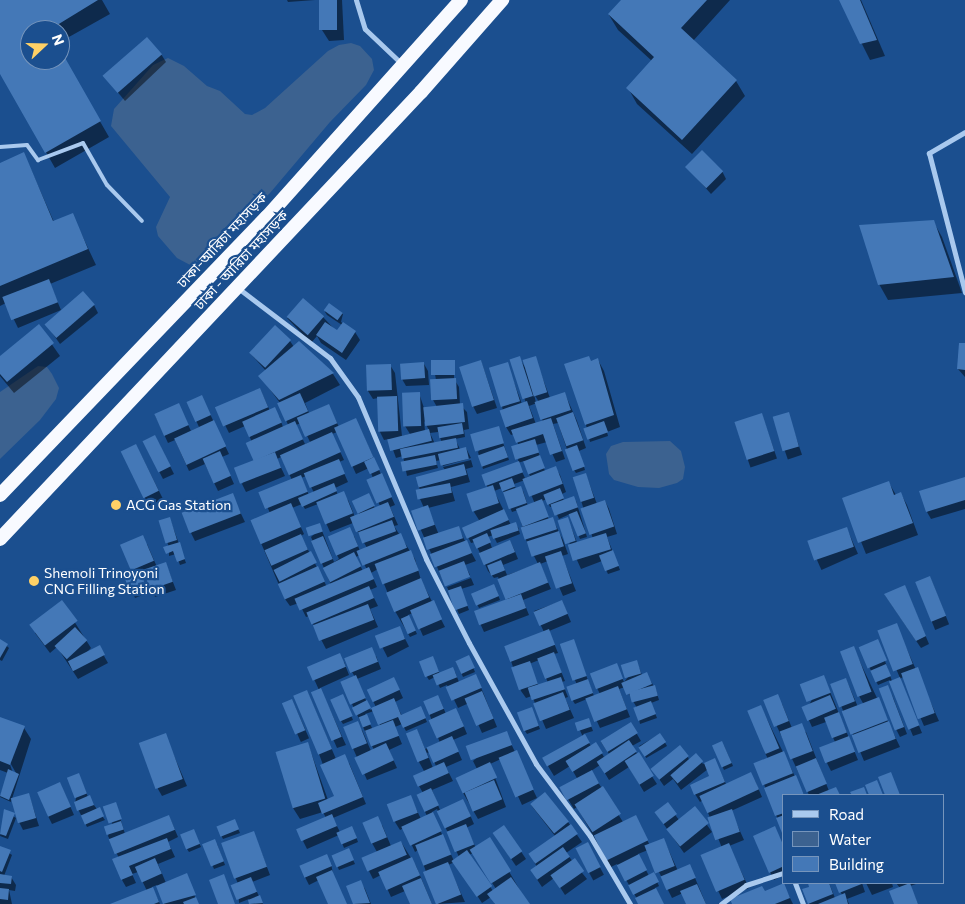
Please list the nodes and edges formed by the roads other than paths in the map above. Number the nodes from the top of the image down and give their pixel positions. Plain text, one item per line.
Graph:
1 (356, 0) edge
2 (461, 0) edge
3 (502, 0) edge
4 (403, 66) junction
5 (965, 132) edge
6 (0, 147) edge
7 (142, 221) dead end
8 (238, 288) junction
9 (965, 292) edge
10 (0, 495) edge
11 (0, 539) edge
12 (782, 873) edge
13 (795, 884) edge
14 (630, 904) edge
15 (721, 904) edge
16 (803, 904) edge

1 - 4 street
2 - 4 highway, ঢাকা-আরিচা মহাসড়ক
3 - 8 highway, ঢাকা - আরিচা মহাসড়ক
4 - 10 highway, ঢাকা-আরিচা মহাসড়ক
5 - 9 street
6 - 7 lane
8 - 11 highway, ঢাকা - আরিচা মহাসড়ক
8 - 14 street
12 - 15 street
13 - 16 street

